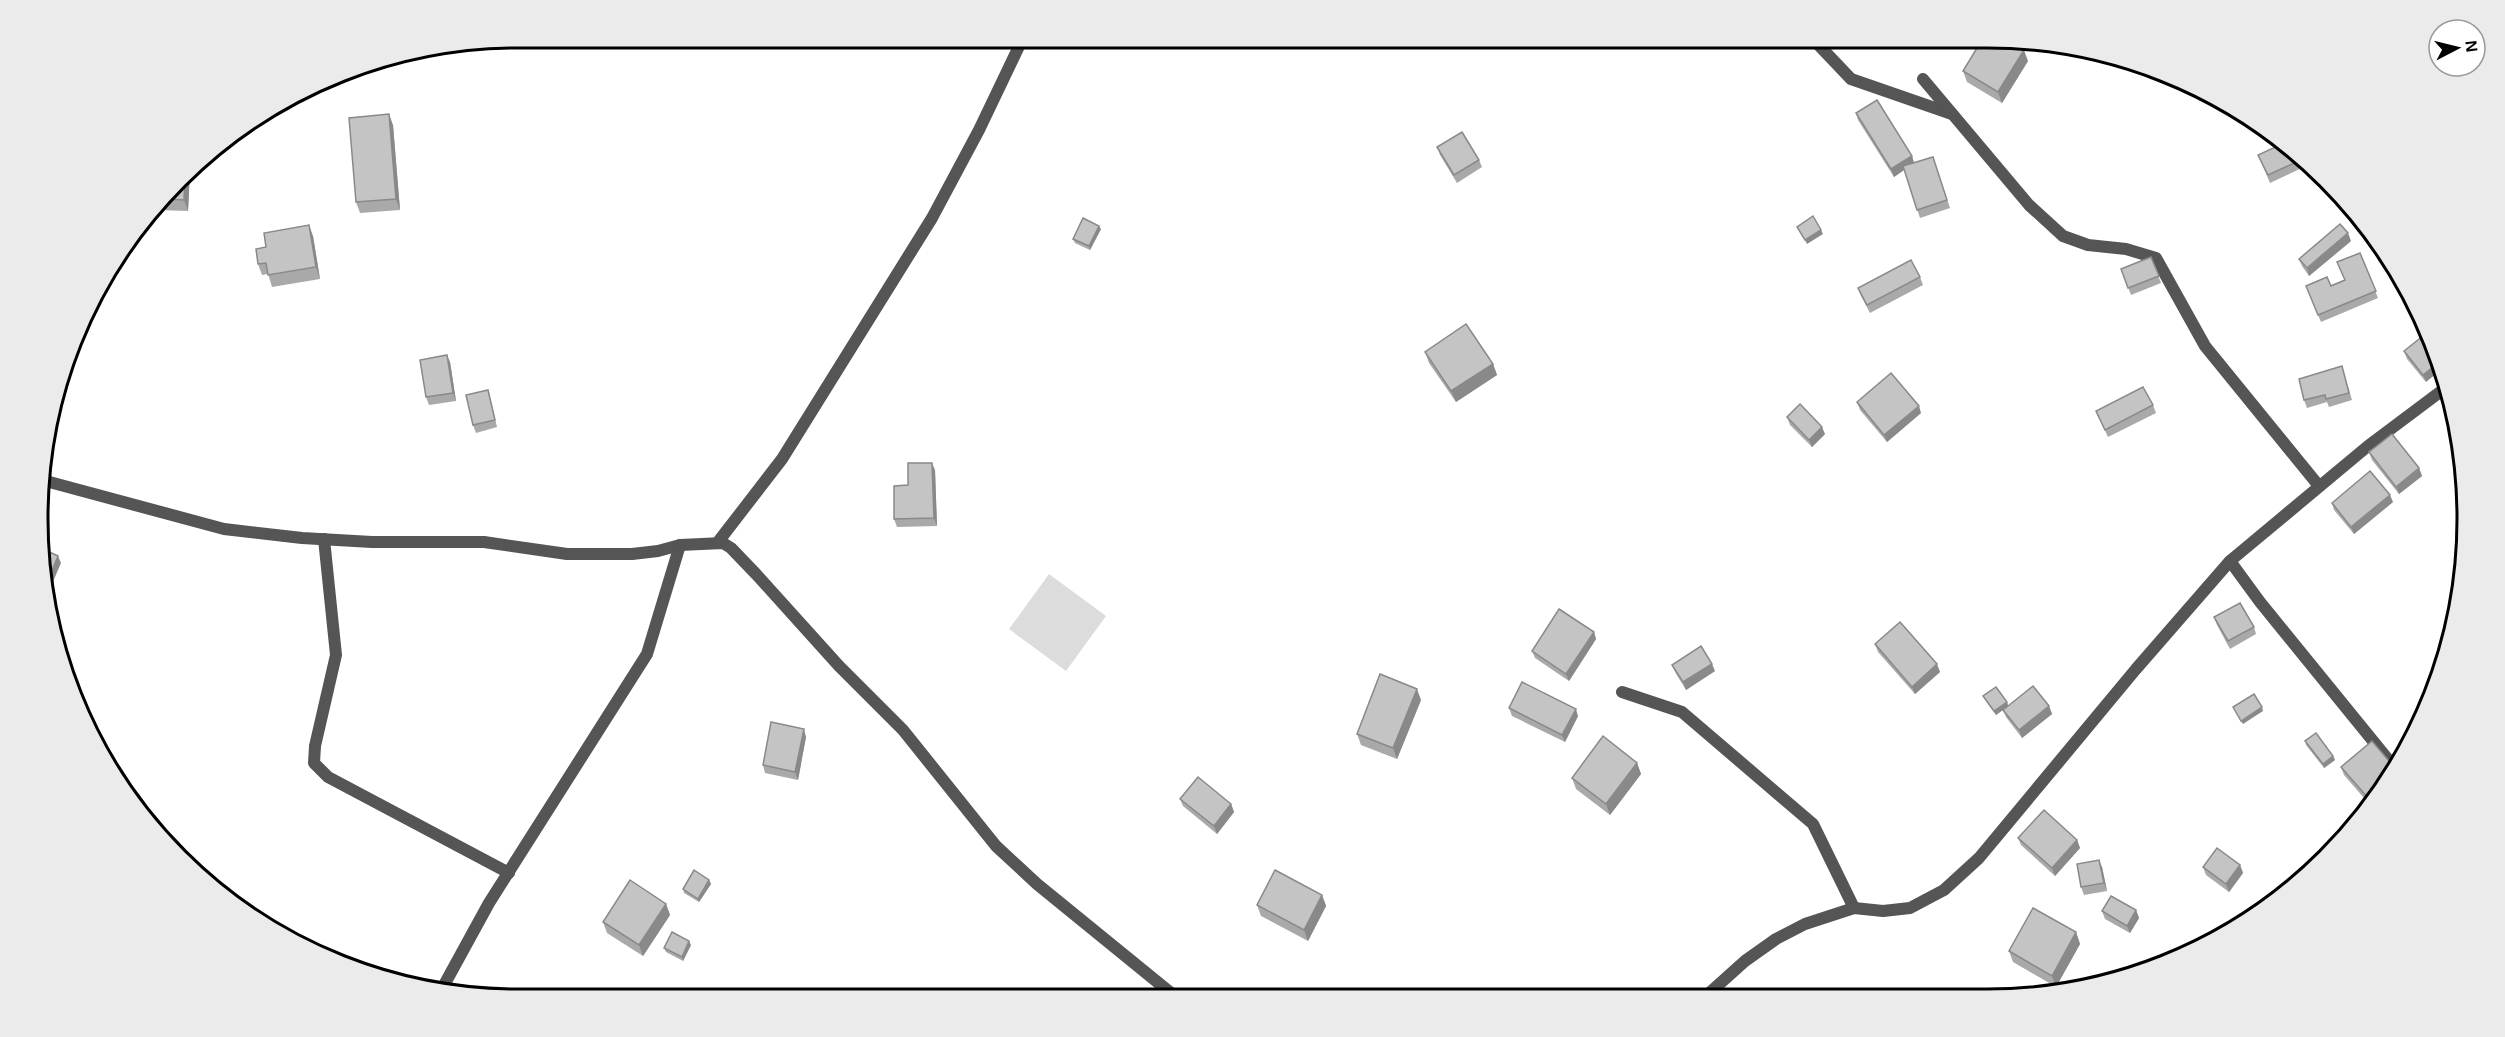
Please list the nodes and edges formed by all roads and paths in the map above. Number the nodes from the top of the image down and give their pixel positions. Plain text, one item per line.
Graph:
1 (1018, 48) edge
2 (1822, 48) edge
3 (1923, 79) dead end
4 (1953, 115) junction
5 (2440, 392) edge
6 (50, 482) edge
7 (2319, 486) junction
8 (324, 539) junction
9 (718, 542) junction
10 (680, 545) junction
11 (2230, 561) junction
12 (1622, 692) dead end
13 (2390, 761) edge
14 (509, 873) junction
15 (1854, 909) junction
16 (445, 983) edge
17 (1166, 989) edge
18 (1714, 989) edge

1 - 9 street
2 - 4 street
3 - 4 street
4 - 7 street
5 - 7 street
6 - 8 street
7 - 11 street
8 - 10 street
8 - 14 street
9 - 10 street
9 - 17 street
10 - 14 street
11 - 13 street
11 - 15 street
12 - 15 street
14 - 16 street
15 - 18 street

